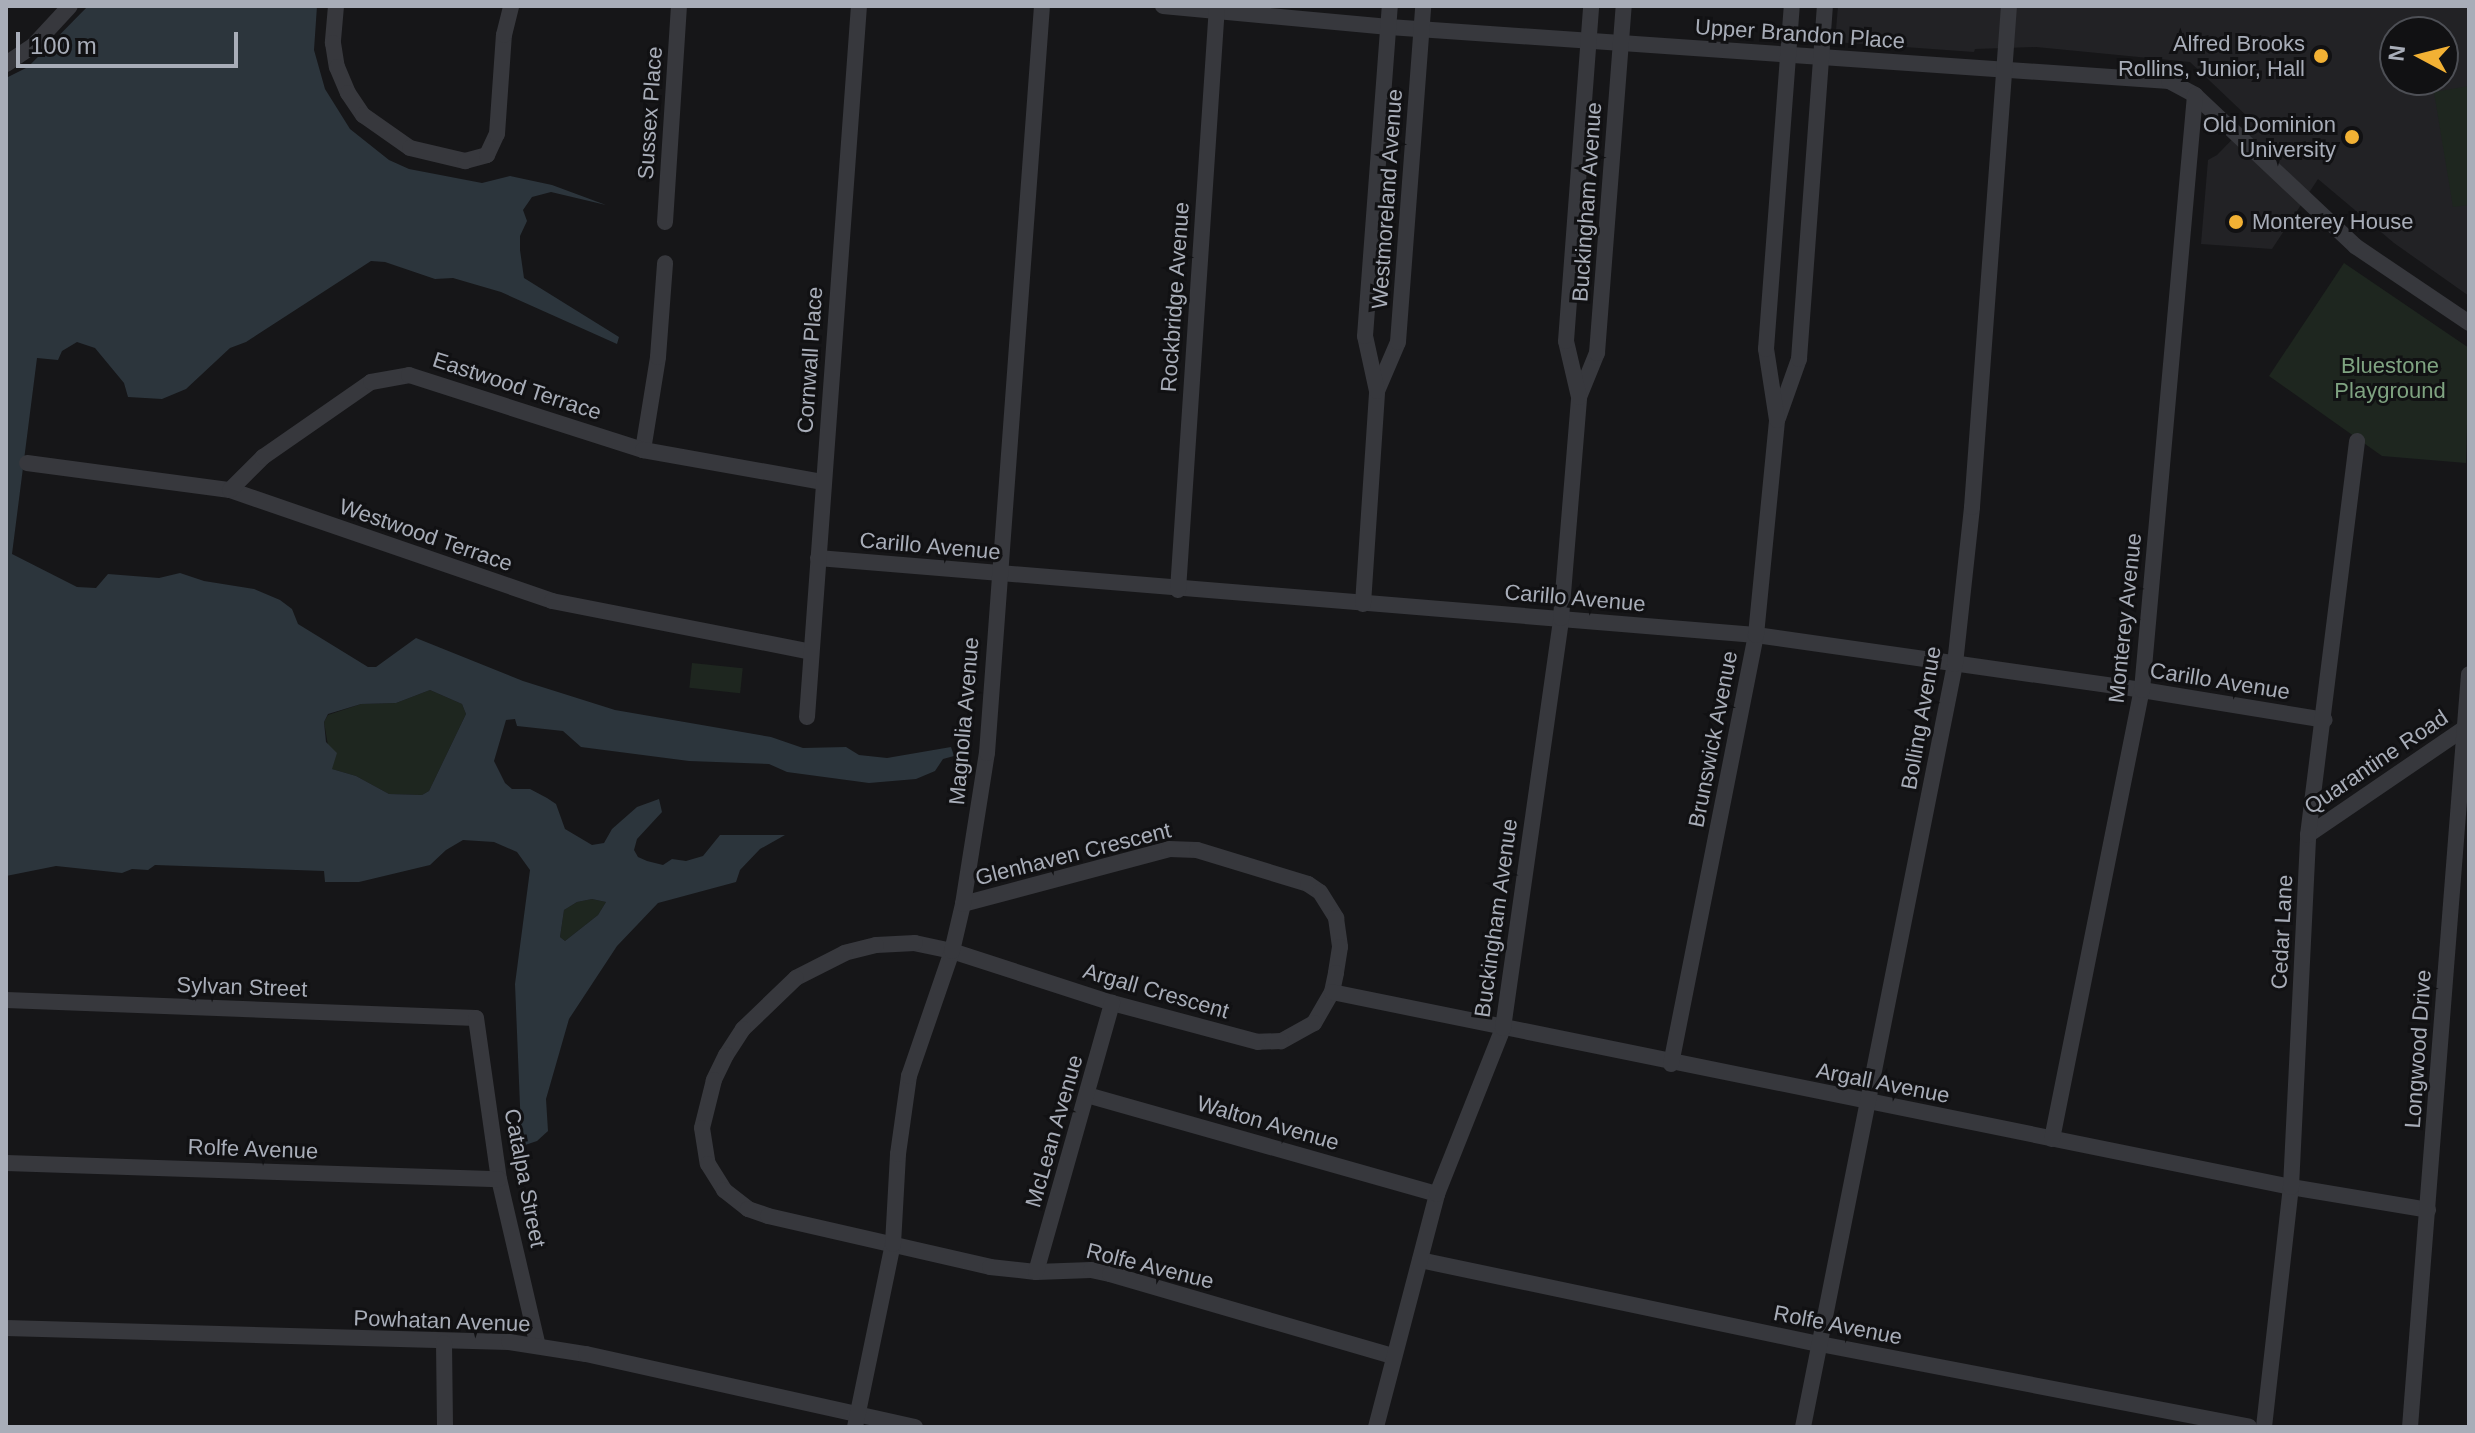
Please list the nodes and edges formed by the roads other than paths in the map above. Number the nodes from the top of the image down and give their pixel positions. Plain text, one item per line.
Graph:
1 (70, 6) edge
2 (336, 6) edge
3 (511, 6) edge
4 (679, 6) edge
5 (859, 6) edge
6 (1042, 6) edge
7 (1163, 6) edge
8 (1390, 6) edge
9 (1423, 6) edge
10 (1591, 6) edge
11 (1624, 6) edge
12 (1792, 6) edge
13 (1825, 6) edge
14 (2009, 6) edge
15 (1217, 8) edge
16 (1389, 27) junction
17 (1421, 29) junction
18 (1588, 41) junction
19 (1622, 44) junction
20 (1788, 56) junction
21 (1821, 59) junction
22 (6, 64) edge
23 (2004, 70) junction
24 (2195, 95) junction
25 (665, 222) dead end
26 (665, 263) dead end
27 (2469, 323) edge
28 (1377, 391) junction
29 (1579, 397) junction
30 (1777, 420) junction
31 (2357, 441) dead end
32 (643, 450) junction
33 (27, 463) dead end
34 (823, 482) junction
35 (230, 490) junction
36 (818, 558) junction
37 (997, 574) junction
38 (1178, 590) junction
39 (1363, 604) junction
40 (1561, 618) junction
41 (1756, 635) junction
42 (811, 652) junction
43 (1955, 664) junction
44 (2469, 674) edge
45 (2142, 690) junction
46 (807, 717) dead end
47 (2325, 720) junction
48 (2467, 727) edge
49 (2308, 835) junction
50 (963, 904) junction
51 (952, 951) junction
52 (1332, 992) junction
53 (6, 1000) edge
54 (1112, 1003) junction
55 (476, 1018) joint
56 (1503, 1028) junction
57 (1671, 1064) junction
58 (1087, 1095) junction
59 (1869, 1103) junction
60 (2052, 1139) junction
61 (6, 1163) edge
62 (499, 1179) junction
63 (2291, 1187) junction
64 (1437, 1194) junction
65 (2428, 1210) junction
66 (893, 1244) junction
67 (1420, 1260) junction
68 (1036, 1272) junction
69 (6, 1328) edge
70 (444, 1343) junction
71 (1820, 1344) junction
72 (538, 1346) junction
73 (1393, 1356) junction
74 (857, 1420) edge
75 (445, 1427) edge
76 (915, 1427) edge
77 (1376, 1427) edge
78 (1803, 1427) edge
79 (2249, 1427) edge
80 (2264, 1427) edge
81 (2410, 1427) edge

1 - 22 street
2 - 3 street
4 - 25 street, Sussex Place
5 - 34 street, Cornwall Place
6 - 37 street, Magnolia Avenue
7 - 15 street, Upper Brandon Place
8 - 16 street, Westmoreland Avenue
9 - 17 street, Westmoreland Avenue
10 - 18 street, Buckingham Avenue
11 - 19 street, Buckingham Avenue
12 - 20 street, Brunswick Avenue
13 - 21 street, Brunswick Avenue
14 - 23 street, Bolling Avenue
15 - 16 street, Upper Brandon Place
15 - 38 street, Rockbridge Avenue
16 - 17 street, Upper Brandon Place
16 - 28 street, Westmoreland Avenue
17 - 18 street, Upper Brandon Place
17 - 28 street, Westmoreland Avenue
18 - 19 street, Upper Brandon Place
18 - 29 street, Buckingham Avenue
19 - 20 street, Upper Brandon Place
19 - 29 street, Buckingham Avenue
20 - 21 street, Upper Brandon Place
20 - 30 street, Brunswick Avenue
21 - 23 street, Upper Brandon Place
21 - 30 street, Brunswick Avenue
23 - 24 street, Upper Brandon Place
23 - 43 street, Bolling Avenue
24 - 27 street
24 - 45 street, Monterey Avenue
26 - 32 street
28 - 39 street, Westmoreland Avenue
29 - 40 street, Buckingham Avenue
30 - 41 street, Brunswick Avenue
31 - 47 street, Cedar Lane
32 - 34 street, Eastwood Terrace
32 - 35 street, Eastwood Terrace
33 - 35 street, Westwood Terrace
34 - 36 street, Cornwall Place
35 - 42 street, Westwood Terrace
36 - 37 street, Carillo Avenue
36 - 42 street, Cornwall Place
37 - 38 street, Carillo Avenue
37 - 50 street, Magnolia Avenue
38 - 39 street, Carillo Avenue
39 - 40 street, Carillo Avenue
40 - 41 street, Carillo Avenue
40 - 56 street, Buckingham Avenue
41 - 43 street, Carillo Avenue
41 - 57 street, Brunswick Avenue
42 - 46 street, Cornwall Place
43 - 45 street, Carillo Avenue
43 - 59 street, Bolling Avenue
44 - 48 street, Longwood Drive
45 - 47 street, Carillo Avenue
45 - 60 street, Monterey Avenue
47 - 49 street, Cedar Lane
48 - 49 street, Quarantine Road
48 - 65 street, Longwood Drive
49 - 63 street, Cedar Lane
50 - 51 street, Magnolia Avenue
50 - 52 street, Glenhaven Crescent
51 - 54 street, Argall Crescent
51 - 66 street, Magnolia Avenue
51 - 66 street
52 - 54 street, Argall Crescent
52 - 56 street, Argall Avenue
53 - 55 street, Sylvan Street
54 - 58 street, McLean Avenue
55 - 62 street, Catalpa Street
56 - 57 street, Argall Avenue
56 - 64 street, Buckingham Avenue
57 - 59 street, Argall Avenue
58 - 64 street, Walton Avenue
58 - 68 street, McLean Avenue
59 - 60 street, Argall Avenue
59 - 71 street, Bolling Avenue
60 - 63 street, Argall Avenue
61 - 62 street, Rolfe Avenue
62 - 72 street, Catalpa Street
63 - 65 street, Argall Avenue
63 - 80 street, Cedar Lane
64 - 67 street, Buckingham Avenue
65 - 81 street, Longwood Drive
66 - 68 street, Rolfe Avenue
66 - 74 street, Magnolia Avenue
67 - 71 street, Rolfe Avenue
67 - 73 street, Buckingham Avenue
68 - 73 street, Rolfe Avenue
69 - 70 street, Powhatan Avenue
70 - 72 street, Powhatan Avenue
70 - 75 street
71 - 78 street, Bolling Avenue
71 - 79 street, Rolfe Avenue
72 - 74 street, Powhatan Avenue
73 - 77 street, Buckingham Avenue
74 - 76 street, Powhatan Avenue

